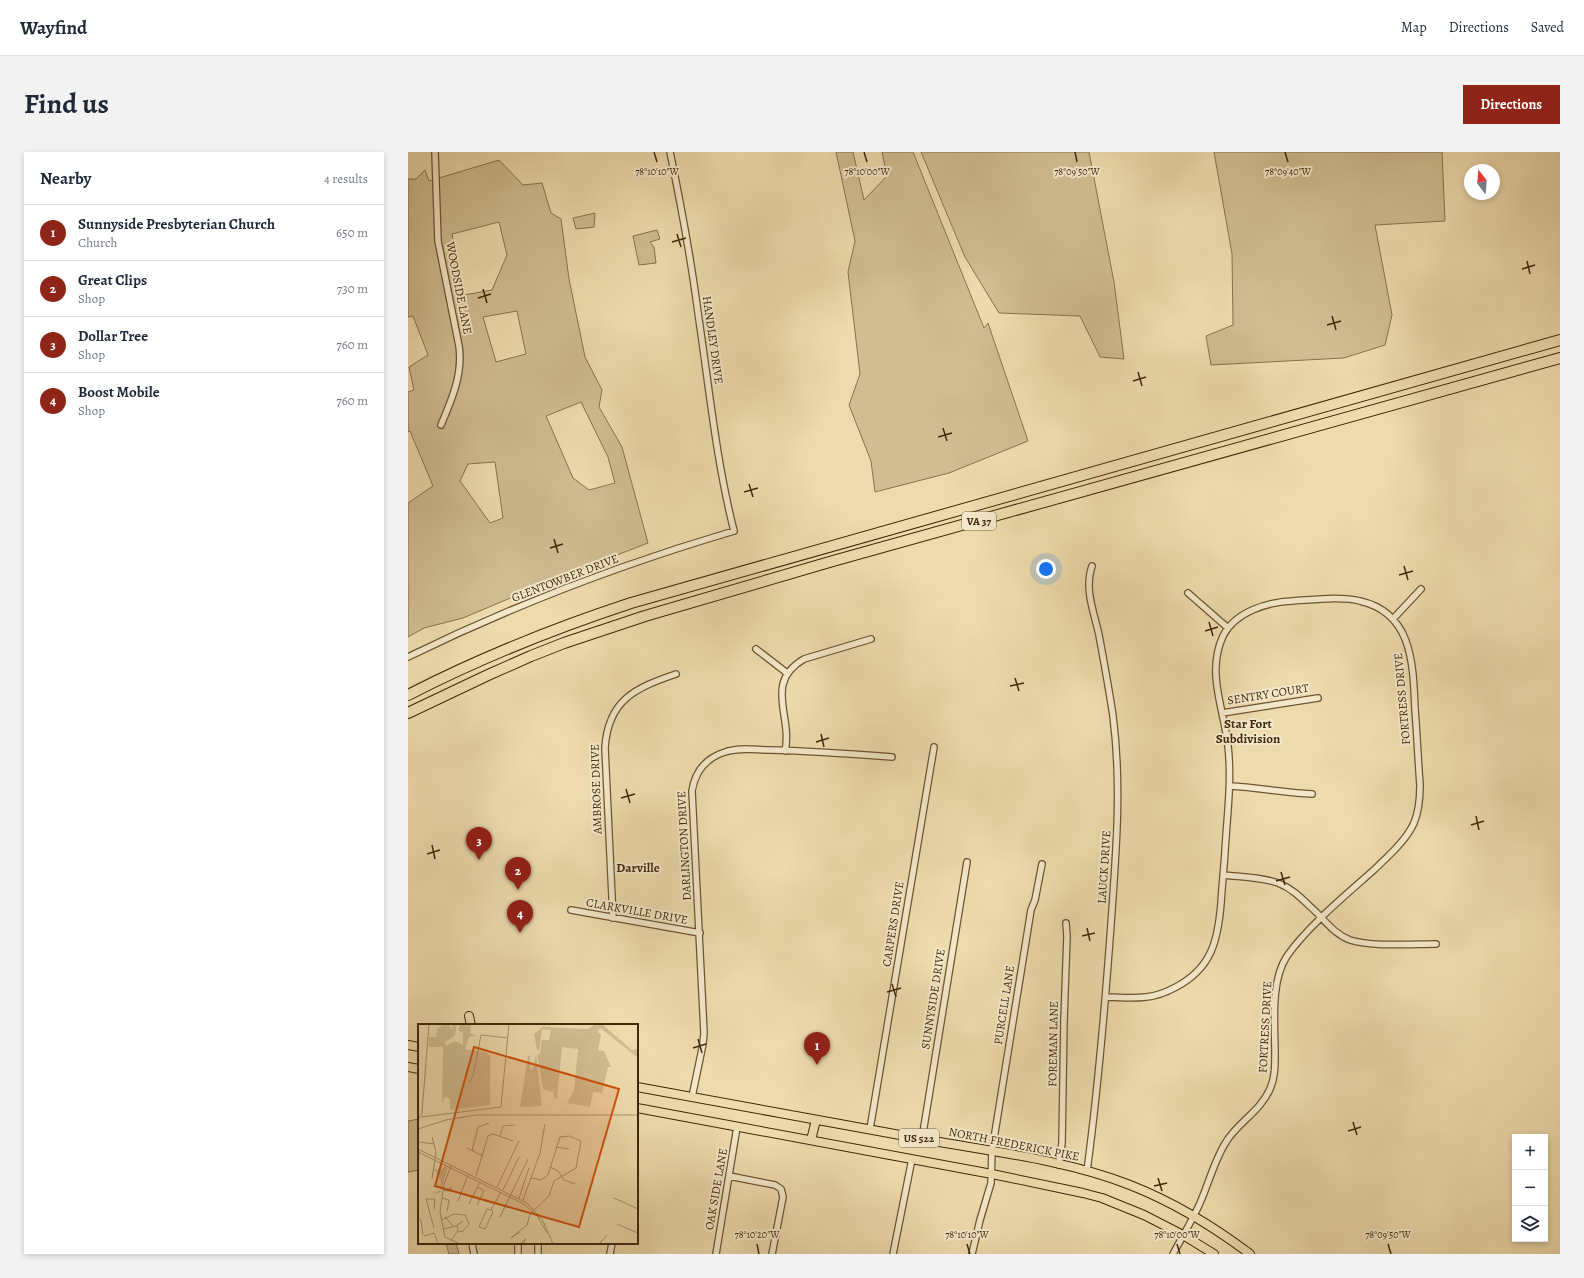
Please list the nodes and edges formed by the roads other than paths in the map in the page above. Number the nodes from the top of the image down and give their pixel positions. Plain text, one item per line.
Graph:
1 (435, 152) edge
2 (670, 152) edge
3 (1560, 340) edge
4 (1560, 358) edge
5 (441, 425) dead end
6 (734, 531) joint
7 (1092, 566) dead end
8 (1421, 589) dead end
9 (1188, 593) dead end
10 (1393, 619) junction
11 (1228, 628) junction
12 (871, 639) dead end
13 (756, 650) dead end
14 (408, 658) edge
15 (787, 673) junction
16 (676, 674) dead end
17 (408, 695) edge
18 (1318, 698) dead end
19 (1222, 712) junction
20 (408, 713) edge
21 (934, 747) dead end
22 (785, 751) junction
23 (892, 757) dead end
24 (1230, 786) junction
25 (1312, 794) dead end
26 (967, 862) dead end
27 (1042, 864) dead end
28 (1223, 875) junction
29 (571, 910) dead end
30 (613, 918) junction
31 (1322, 918) junction
32 (1066, 923) dead end
33 (700, 933) junction
34 (1436, 944) dead end
35 (1106, 996) junction
36 (469, 1016) dead end
37 (470, 1024) edge
38 (408, 1044) edge
39 (418, 1046) edge
40 (408, 1067) edge
41 (418, 1069) edge
42 (638, 1087) edge
43 (692, 1098) junction
44 (638, 1108) edge
45 (816, 1120) junction
46 (737, 1127) junction
47 (870, 1129) junction
48 (922, 1139) junction
49 (811, 1140) junction
50 (992, 1151) junction
51 (912, 1159) junction
52 (1059, 1165) junction
53 (1087, 1171) junction
54 (992, 1174) junction
55 (729, 1176) junction
56 (1193, 1215) junction
57 (1183, 1235) junction
58 (472, 1244) edge
59 (612, 1244) edge
60 (474, 1254) edge
61 (610, 1254) edge
62 (716, 1254) edge
63 (772, 1254) edge
64 (893, 1254) edge
65 (972, 1254) edge
66 (1173, 1254) edge
67 (1214, 1254) edge
68 (1250, 1254) edge

1 - 5 street, WOODSIDE LANE
2 - 6 street, HANDLEY DRIVE
3 - 17 highway, VA 37
4 - 20 highway, VA 37
6 - 14 street, GLENTOWBER DRIVE
7 - 35 street, LAUCK DRIVE
8 - 10 street
9 - 11 street
10 - 11 street, FORTRESS DRIVE
10 - 31 street, FORTRESS DRIVE
11 - 19 street, FORTRESS DRIVE
12 - 15 street
13 - 15 street
15 - 22 street
16 - 30 street, AMBROSE DRIVE
18 - 19 street, SENTRY COURT
19 - 24 street, FORTRESS DRIVE
21 - 47 street, CARPERS DRIVE
22 - 23 street, DARLINGTON DRIVE
22 - 33 street, DARLINGTON DRIVE
24 - 25 street
24 - 28 street, FORTRESS DRIVE
26 - 48 street, SUNNYSIDE DRIVE
27 - 50 street, PURCELL LANE
28 - 31 street
28 - 35 street, FORTRESS DRIVE
29 - 30 street, CLARKVILLE DRIVE
30 - 33 street, CLARKVILLE DRIVE
31 - 34 street
31 - 56 street, FORTRESS DRIVE
32 - 52 street, FOREMAN LANE
33 - 43 street, DARLINGTON DRIVE
35 - 53 street, LAUCK DRIVE
36 - 37 main road
38 - 39 main road
40 - 41 main road
42 - 43 main road, NORTH FREDERICK PIKE / US 522
43 - 45 main road, NORTH FREDERICK PIKE / US 522
44 - 46 main road, US 522
45 - 47 main road, NORTH FREDERICK PIKE / US 522
45 - 49 main road
46 - 49 main road, US 522
46 - 55 street, OAK SIDE LANE
47 - 48 main road, NORTH FREDERICK PIKE / US 522
48 - 50 main road, NORTH FREDERICK PIKE / US 522
49 - 51 main road, US 522
50 - 52 main road, NORTH FREDERICK PIKE / US 522
50 - 54 street, PURCELL LANE
51 - 54 main road, US 522
51 - 64 street
52 - 53 main road, NORTH FREDERICK PIKE / US 522
53 - 56 main road, NORTH FREDERICK PIKE / US 522
54 - 57 main road, US 522
54 - 65 street, PURCELL LANE
55 - 62 street, OAK SIDE LANE
55 - 63 street
56 - 57 street, FORTRESS DRIVE
56 - 68 main road, NORTH FREDERICK PIKE / US 522
57 - 66 street, FORTRESS DRIVE
57 - 67 main road, US 522
58 - 60 street
59 - 61 street

